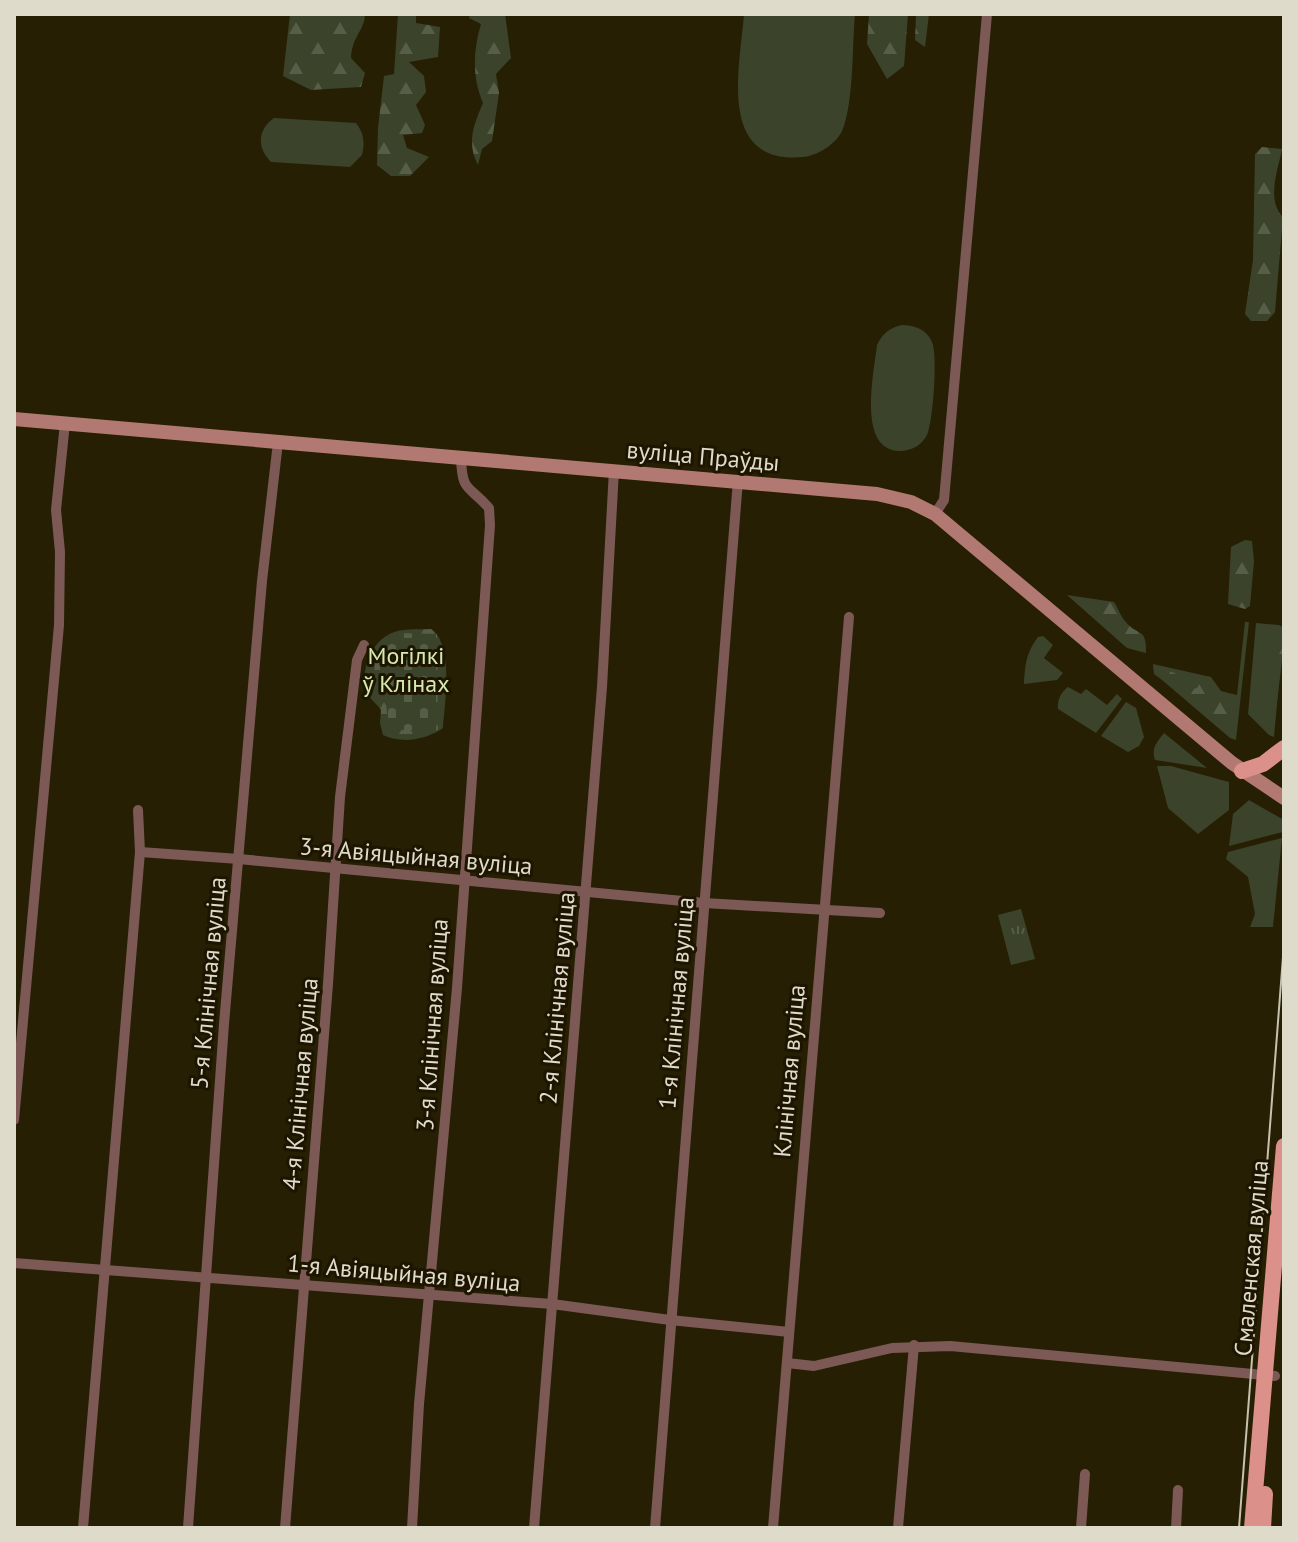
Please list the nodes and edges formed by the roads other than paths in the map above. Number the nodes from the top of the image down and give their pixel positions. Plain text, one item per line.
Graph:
1 (987, 14) edge
2 (14, 419) edge
3 (65, 423) junction
4 (278, 442) junction
5 (461, 457) junction
6 (614, 470) junction
7 (738, 480) junction
8 (935, 514) junction
9 (849, 617) dead end
10 (364, 645) dead end
11 (1284, 748) edge
12 (1242, 771) junction
13 (1284, 798) edge
14 (138, 810) dead end
15 (140, 852) junction
16 (239, 859) junction
17 (335, 869) junction
18 (463, 881) junction
19 (586, 891) junction
20 (704, 903) junction
21 (823, 909) junction
22 (880, 913) dead end
23 (20, 983) edge
24 (14, 1120) edge
25 (1284, 1146) edge
26 (14, 1263) edge
27 (1284, 1269) edge
28 (104, 1270) junction
29 (206, 1277) junction
30 (305, 1285) junction
31 (430, 1296) junction
32 (552, 1304) junction
33 (670, 1320) junction
34 (789, 1332) junction
35 (914, 1345) junction
36 (787, 1363) junction
37 (1270, 1375) junction
38 (1085, 1474) dead end
39 (1178, 1490) dead end
40 (83, 1528) edge
41 (188, 1528) edge
42 (285, 1528) edge
43 (412, 1528) edge
44 (534, 1528) edge
45 (655, 1528) edge
46 (773, 1528) edge
47 (898, 1528) edge
48 (1081, 1528) edge
49 (1176, 1528) edge
50 (1252, 1528) edge
51 (1263, 1528) edge

1 - 8 street
2 - 3 main road, вуліца Праўды
3 - 4 main road, вуліца Праўды
3 - 23 street
4 - 5 main road, вуліца Праўды
4 - 16 street, 5-я Клінічная вуліца
5 - 6 main road, вуліца Праўды
5 - 18 street, 3-я Клінічная вуліца
6 - 7 main road, вуліца Праўды
6 - 19 street, 2-я Клінічная вуліца
7 - 8 main road, вуліца Праўды
7 - 20 street, 1-я Клінічная вуліца
8 - 12 main road, вуліца Праўды
9 - 21 street, Клінічная вуліца
10 - 17 street, 4-я Клінічная вуліца
11 - 12 main road
12 - 13 main road, вуліца Праўды
14 - 15 street
15 - 16 street, 3-я Авіяцыйная вуліца
15 - 28 street
16 - 17 street, 3-я Авіяцыйная вуліца
16 - 29 street, 5-я Клінічная вуліца
17 - 18 street, 3-я Авіяцыйная вуліца
17 - 30 street, 4-я Клінічная вуліца
18 - 19 street, 3-я Авіяцыйная вуліца
18 - 31 street, 3-я Клінічная вуліца
19 - 20 street, 3-я Авіяцыйная вуліца
19 - 32 street, 2-я Клінічная вуліца
20 - 21 street, 3-я Авіяцыйная вуліца
20 - 33 street, 1-я Клінічная вуліца
21 - 22 street, 3-я Авіяцыйная вуліца
21 - 34 street, Клінічная вуліца
23 - 24 street
25 - 37 main road, Смаленская вуліца
26 - 28 street, 1-я Авіяцыйная вуліца
27 - 37 main road, Смаленская вуліца
28 - 29 street, 1-я Авіяцыйная вуліца
28 - 40 street
29 - 30 street, 1-я Авіяцыйная вуліца
29 - 41 street, 5-я Клінічная вуліца
30 - 31 street, 1-я Авіяцыйная вуліца
30 - 42 street, 4-я Клінічная вуліца
31 - 32 street, 1-я Авіяцыйная вуліца
31 - 43 street, 3-я Клінічная вуліца
32 - 33 street, 1-я Авіяцыйная вуліца
32 - 44 street, 2-я Клінічная вуліца
33 - 34 street, 1-я Авіяцыйная вуліца
33 - 45 street, 1-я Клінічная вуліца
34 - 36 street, Клінічная вуліца
35 - 36 street
35 - 37 street
35 - 47 street
36 - 46 street, Клінічная вуліца
37 - 50 main road, Смаленская вуліца
37 - 51 main road, Смаленская вуліца
38 - 48 street
39 - 49 street

